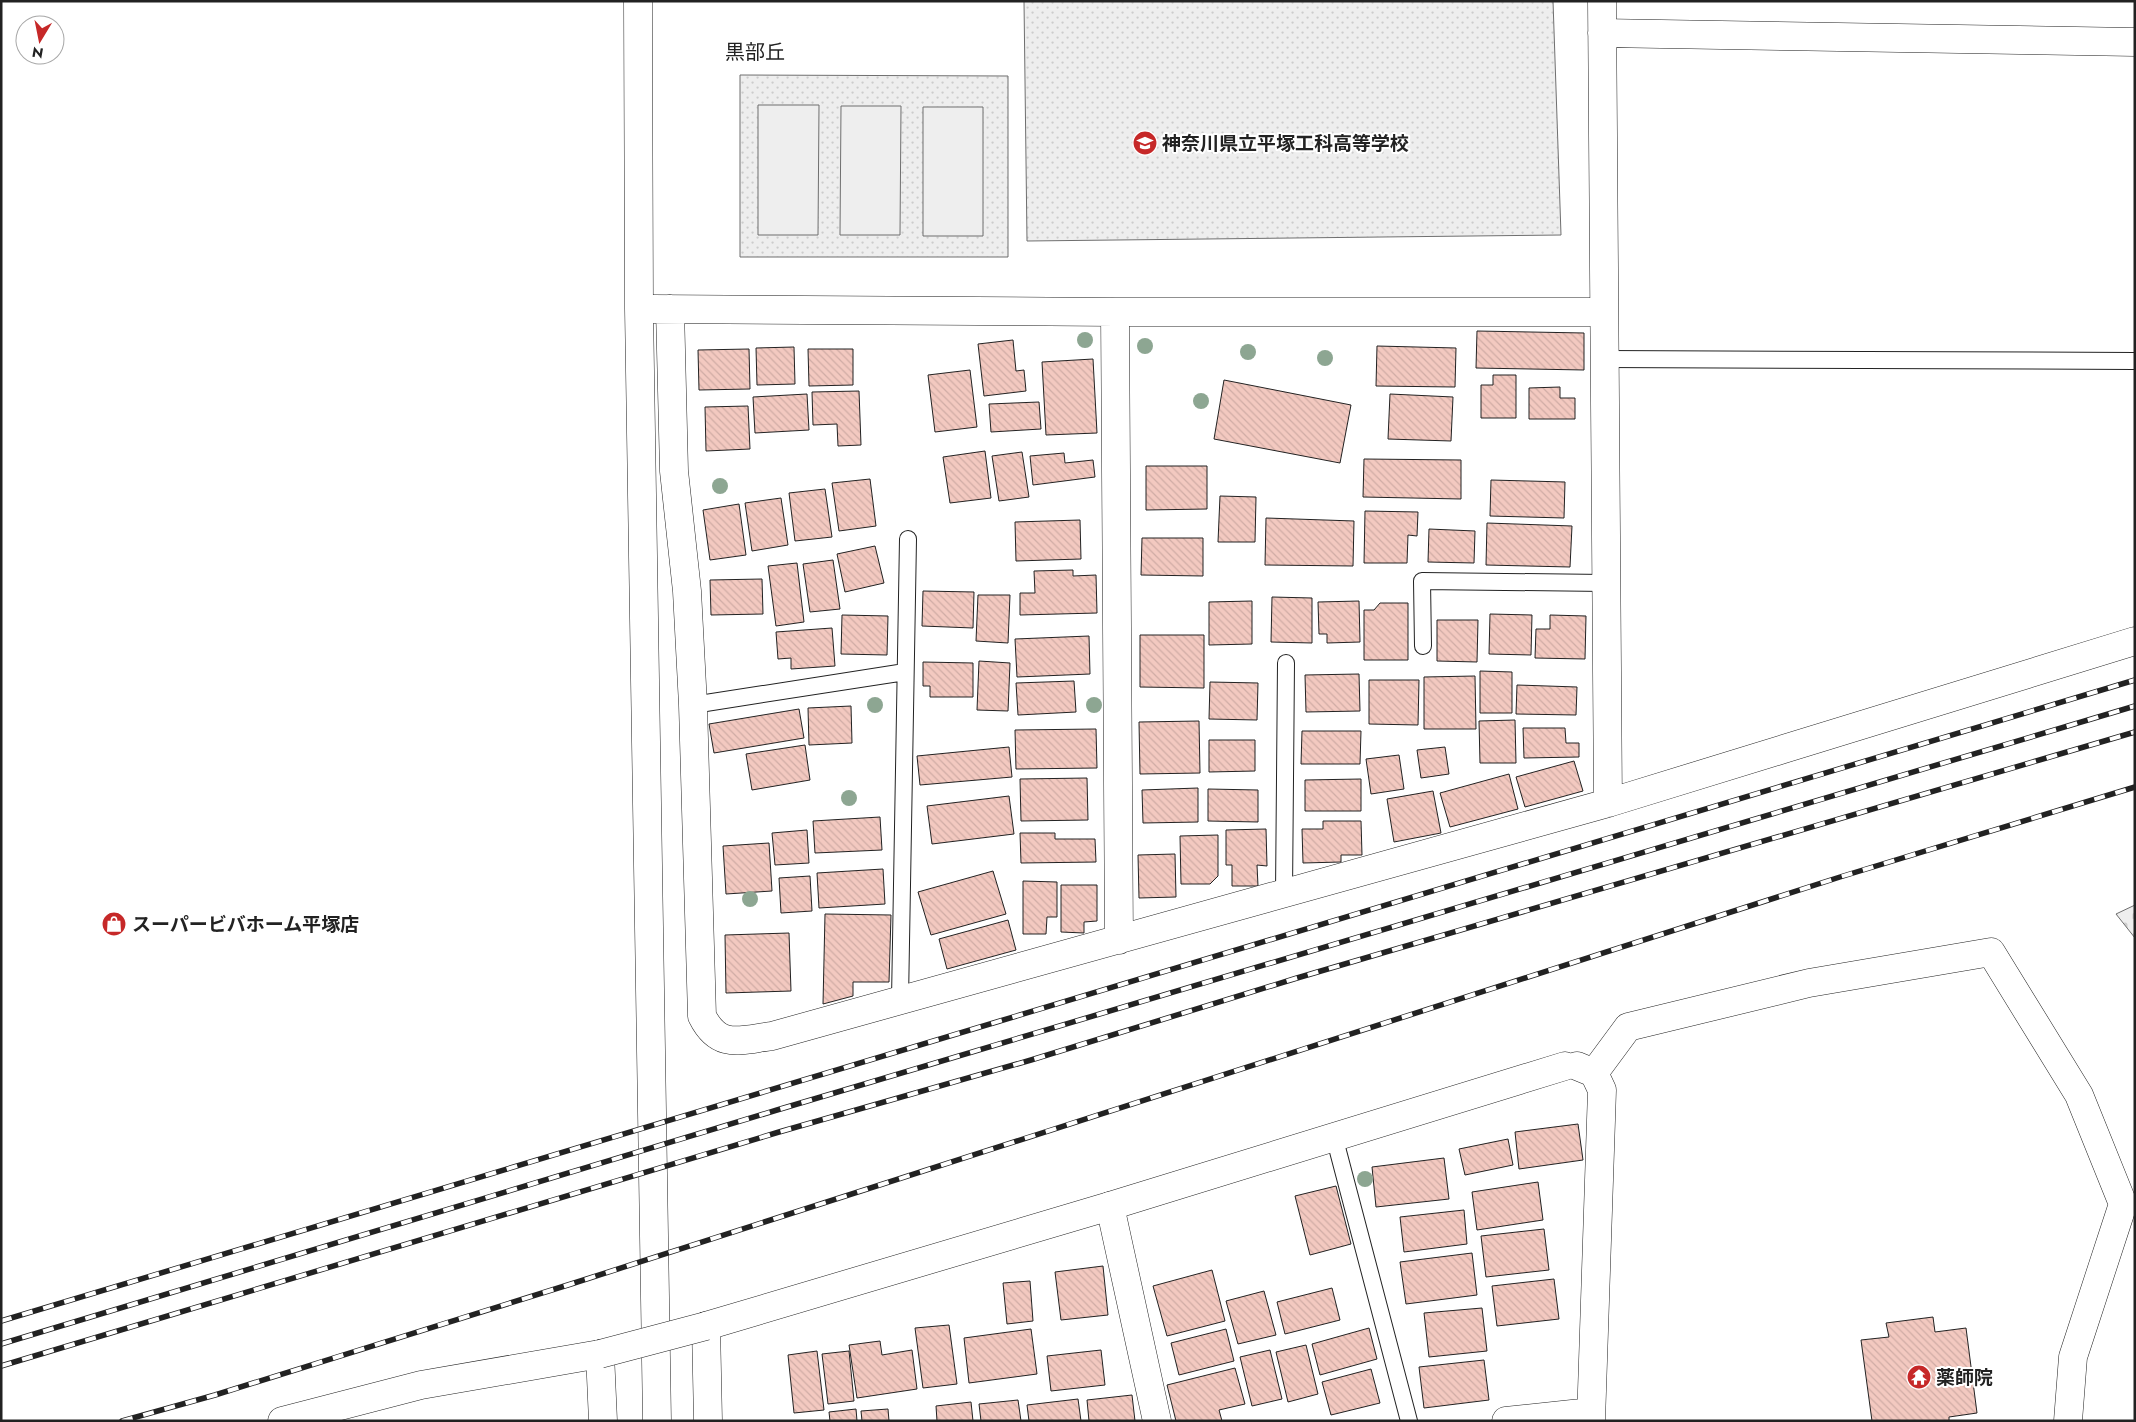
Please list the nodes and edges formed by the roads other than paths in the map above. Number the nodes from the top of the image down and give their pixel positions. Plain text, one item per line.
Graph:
1 (638, 1) edge
2 (1602, 1) edge
3 (1602, 34) junction
4 (2135, 42) edge
5 (639, 309) junction
6 (670, 309) junction
7 (1115, 312) junction
8 (1604, 312) junction
9 (1604, 359) junction
10 (2135, 361) edge
11 (908, 539) dead end
12 (1606, 583) junction
13 (2135, 641) edge
14 (1423, 646) dead end
15 (1286, 662) dead end
16 (905, 672) junction
17 (693, 705) junction
18 (1608, 803) junction
19 (1284, 893) junction
20 (1119, 940) junction
21 (900, 1000) junction
22 (1594, 1073) junction
23 (1334, 1136) junction
24 (2129, 1198) edge
25 (1110, 1206) junction
26 (706, 1326) junction
27 (600, 1354) junction
28 (1591, 1416) edge
29 (282, 1421) edge
30 (603, 1421) edge
31 (657, 1421) edge
32 (708, 1421) edge
33 (1157, 1421) edge
34 (1409, 1421) edge
35 (1506, 1421) edge
36 (2068, 1421) edge

1 - 5 street
2 - 3 street
3 - 4 street
3 - 8 street
5 - 6 street
5 - 31 street
6 - 7 street
6 - 17 street
7 - 8 street
7 - 20 street
8 - 9 street
9 - 10 lane
9 - 12 street
11 - 16 lane
12 - 14 lane
12 - 18 street
13 - 18 street
15 - 19 lane
16 - 17 lane
16 - 21 lane
17 - 21 street
18 - 19 street
19 - 20 street
20 - 21 street
22 - 23 street
22 - 24 street
22 - 28 street
23 - 25 street
23 - 34 lane
24 - 36 street
25 - 26 street
25 - 33 street
26 - 27 street, bridge
26 - 32 street
27 - 29 street
27 - 30 street
28 - 35 street

